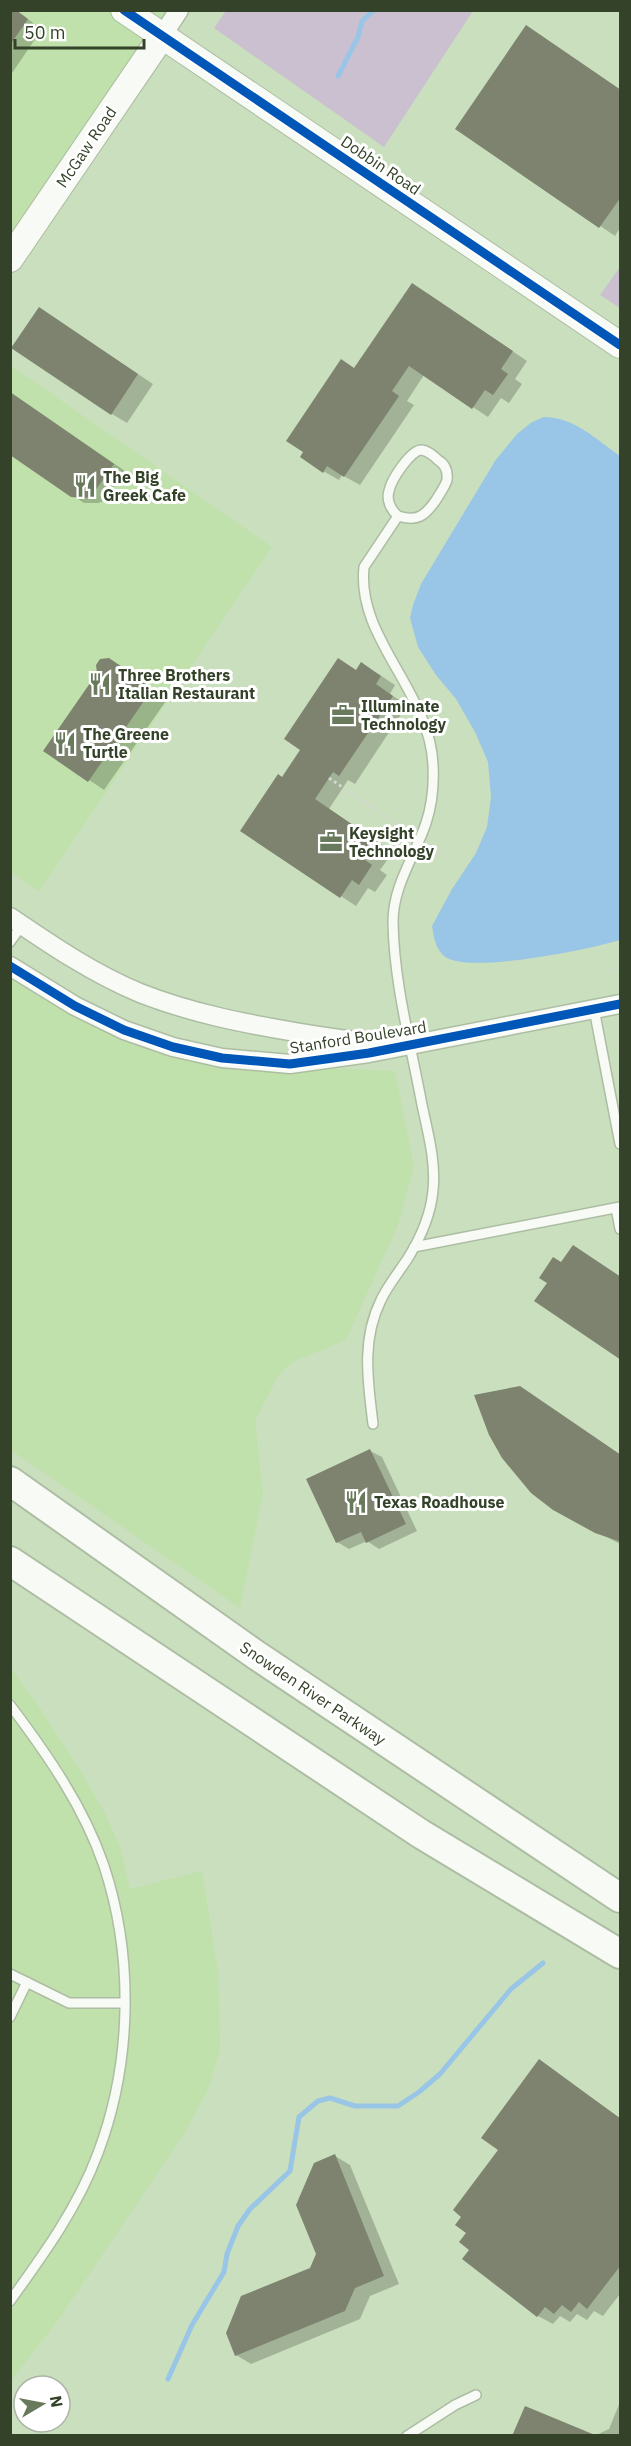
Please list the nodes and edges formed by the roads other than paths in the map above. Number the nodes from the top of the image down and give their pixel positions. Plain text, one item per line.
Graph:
1 (124, 10) edge
2 (179, 10) edge
3 (162, 36) junction
4 (10, 259) edge
5 (621, 345) edge
6 (398, 516) junction
7 (16, 921) edge
8 (10, 942) edge
9 (10, 966) edge
10 (621, 1004) edge
11 (594, 1009) junction
12 (411, 1044) junction
13 (621, 1144) edge
14 (618, 1207) edge
15 (621, 1229) edge
16 (414, 1247) junction
17 (373, 1424) dead end
18 (10, 1481) edge
19 (10, 1561) edge
20 (10, 1705) edge
21 (462, 1794) junction
22 (421, 1834) junction
23 (621, 1875) edge
24 (621, 1898) edge
25 (621, 1954) edge
26 (10, 1974) edge
27 (621, 1975) edge
28 (27, 1982) junction
29 (124, 2003) junction
30 (10, 2017) edge
31 (10, 2301) edge
32 (476, 2395) dead end
33 (407, 2436) edge

1 - 3 street, Dobbin Road
2 - 3 street
3 - 4 street, McGaw Road
3 - 5 street, Dobbin Road
6 - 6 lane
6 - 12 lane
7 - 8 lane
7 - 12 street, Stanford Boulevard
9 - 12 street, Stanford Boulevard
10 - 11 street, Stanford Boulevard
11 - 12 street, Stanford Boulevard
11 - 13 lane
12 - 16 lane
14 - 15 lane
14 - 16 lane
16 - 17 lane
18 - 21 main road, Snowden River Parkway
19 - 22 main road
20 - 29 lane
21 - 23 main road
21 - 24 main road, Snowden River Parkway
22 - 25 main road
22 - 27 main road
26 - 28 lane
28 - 29 lane
28 - 30 lane
29 - 31 lane
32 - 33 lane

